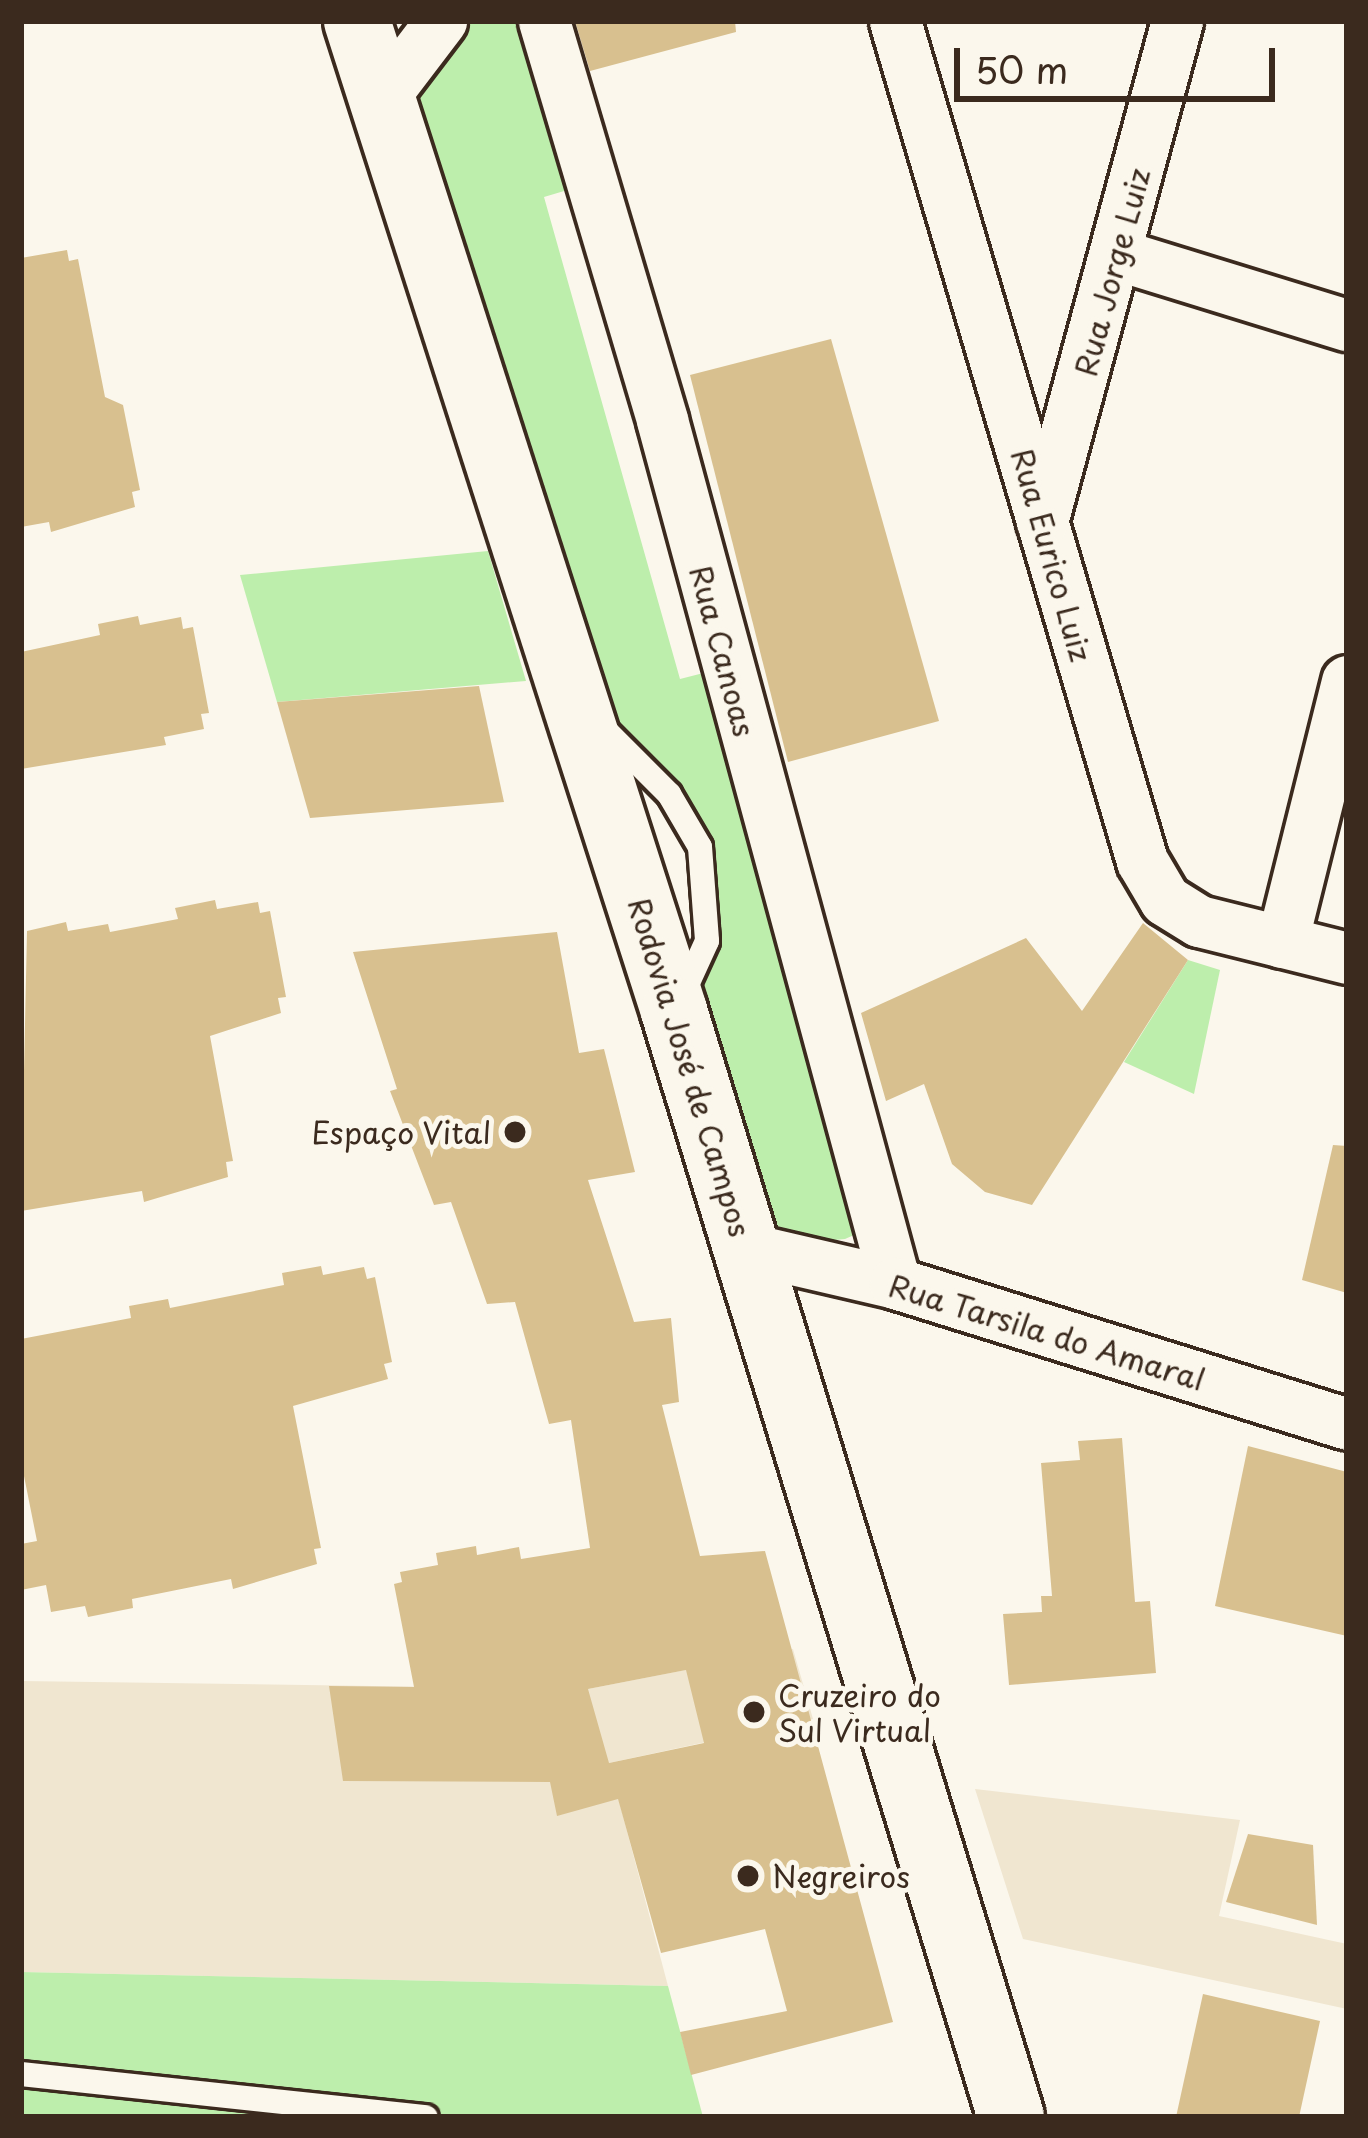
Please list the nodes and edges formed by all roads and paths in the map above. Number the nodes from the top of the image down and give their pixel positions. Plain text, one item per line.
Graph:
1 (357, 21) edge
2 (441, 21) edge
3 (544, 21) edge
4 (895, 21) edge
5 (1177, 21) edge
6 (382, 97) junction
7 (1119, 255) junction
8 (1347, 325) edge
9 (1042, 522) junction
10 (1347, 681) edge
11 (1282, 942) junction
12 (1347, 958) edge
13 (745, 1247) junction
14 (895, 1283) junction
15 (1347, 1424) edge
16 (21, 2074) edge
17 (426, 2117) edge
18 (1011, 2117) edge

1 - 6 main road, Rodovia José de Campos
2 - 6 street
3 - 14 street, Rua Canoas
4 - 9 street, Rua Eurico Luiz
5 - 7 street, Rua Jorge Luiz
6 - 13 main road, Rodovia José de Campos
7 - 8 street
7 - 9 street, Rua Jorge Luiz
9 - 11 street, Rua Eurico Luiz
10 - 11 street
11 - 12 street, Rua Eurico Luiz
13 - 14 street, Rua Tarsila do Amaral
13 - 18 main road, Rodovia José de Campos
14 - 15 street, Rua Tarsila do Amaral
16 - 17 lane

